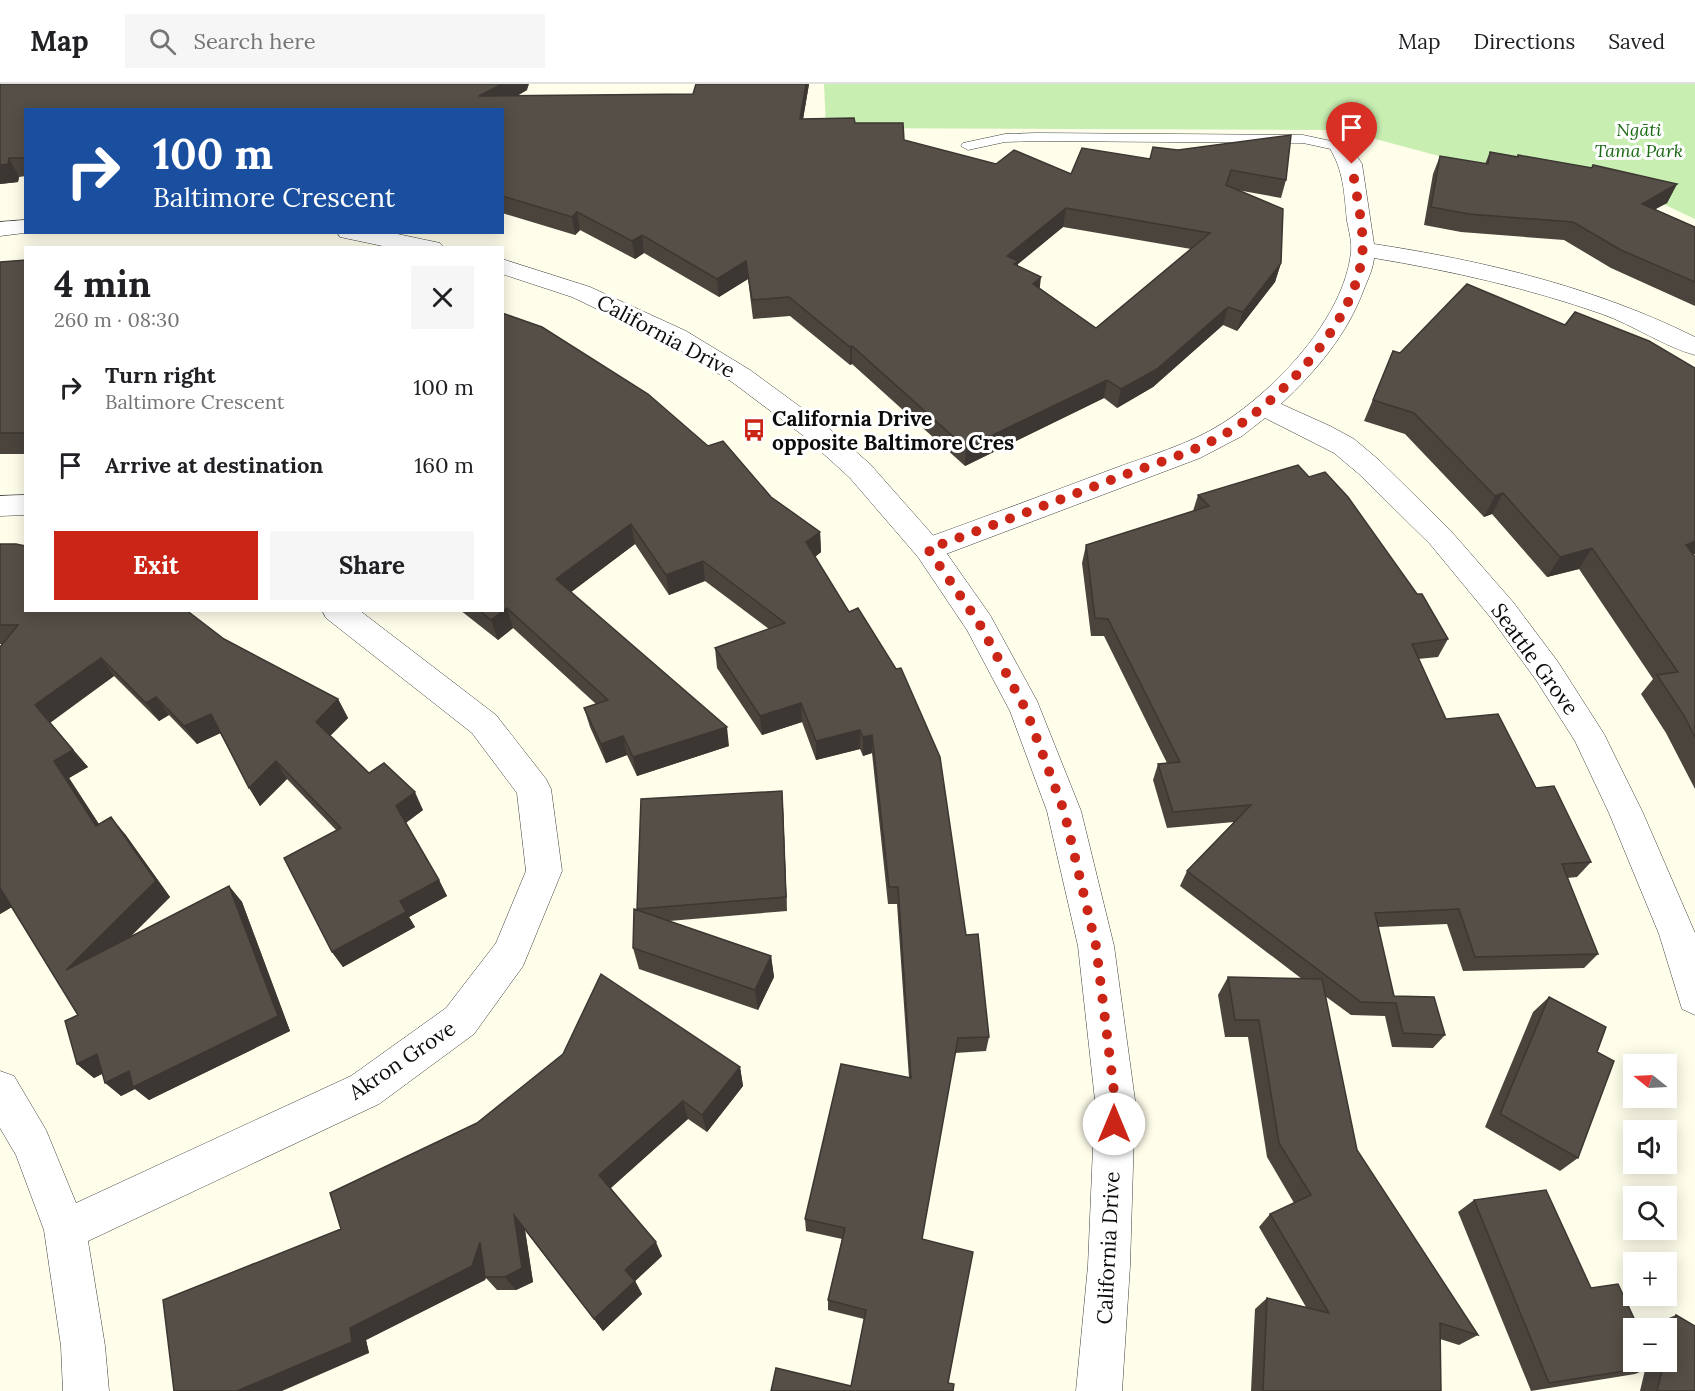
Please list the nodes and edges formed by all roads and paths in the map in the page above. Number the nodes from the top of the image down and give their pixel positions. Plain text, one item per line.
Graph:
1 (968, 146) dead end
2 (1340, 147) joint
3 (24, 227) edge
4 (0, 229) edge
5 (358, 234) edge
6 (422, 246) edge
7 (1363, 249) junction
8 (504, 267) edge
9 (1695, 347) edge
10 (1263, 406) junction
11 (24, 505) edge
12 (0, 506) edge
13 (928, 549) junction
14 (340, 612) edge
15 (1695, 997) edge
16 (0, 1090) edge
17 (65, 1230) junction
18 (86, 1391) edge
19 (1099, 1391) edge

1 - 2 lane
2 - 7 street
3 - 4 street
5 - 6 street
7 - 9 street
7 - 10 street
8 - 13 street, California Drive
10 - 13 street
10 - 15 street, Seattle Grove
11 - 12 street
13 - 19 street, California Drive
14 - 17 street, Akron Grove
16 - 17 street
17 - 18 street

